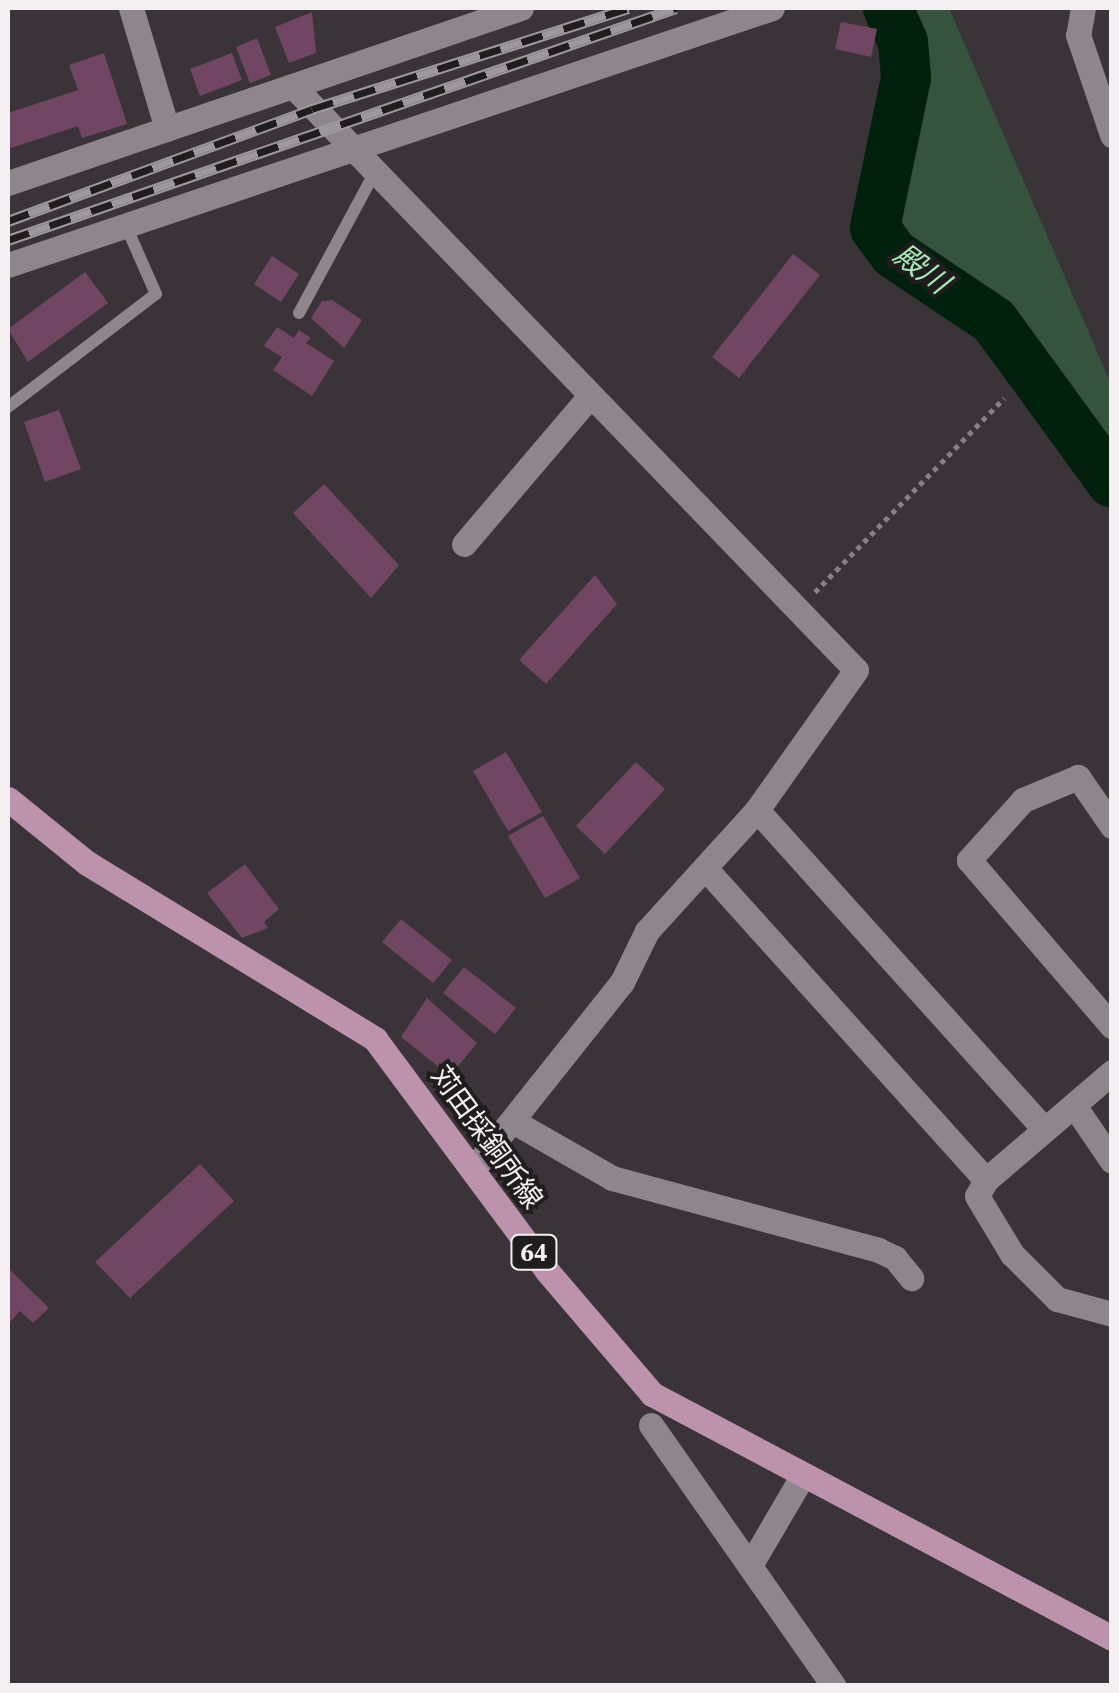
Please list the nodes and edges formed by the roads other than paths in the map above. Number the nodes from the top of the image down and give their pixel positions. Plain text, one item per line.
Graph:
1 (130, 8) edge
2 (521, 8) edge
3 (772, 8) edge
4 (1083, 8) edge
5 (293, 86) junction
6 (168, 129) junction
7 (1112, 135) edge
8 (350, 152) junction
9 (374, 174) junction
10 (8, 183) edge
11 (126, 226) junction
12 (8, 265) edge
13 (298, 312) dead end
14 (588, 397) junction
15 (8, 407) edge
16 (464, 544) dead end
17 (8, 800) edge
18 (757, 810) junction
19 (1112, 826) edge
20 (705, 868) junction
21 (1107, 1011) edge
22 (1112, 1072) edge
23 (1075, 1107) junction
24 (516, 1123) junction
25 (1044, 1129) junction
26 (1112, 1161) edge
27 (475, 1167) junction
28 (986, 1180) junction
29 (911, 1278) dead end
30 (1112, 1314) edge
31 (650, 1425) dead end
32 (803, 1475) junction
33 (752, 1562) junction
34 (1112, 1638) edge
35 (834, 1686) edge

1 - 6 street
2 - 5 street
3 - 8 street
4 - 7 street
5 - 6 street
5 - 8 street
6 - 10 street
8 - 9 street
8 - 11 street
9 - 13 lane
9 - 14 street
11 - 12 street
11 - 15 lane
14 - 16 street
14 - 18 street
17 - 27 main road, 苅田採銅所線 / 64
18 - 20 street
18 - 25 street
19 - 21 street
20 - 24 street
20 - 28 street
22 - 23 street
23 - 25 street
23 - 26 street
24 - 27 street
24 - 29 street
25 - 28 street
27 - 32 main road, 苅田採銅所線 / 64
28 - 30 street
31 - 33 street
32 - 33 street
32 - 34 main road, 苅田採銅所線 / 64
33 - 35 street

